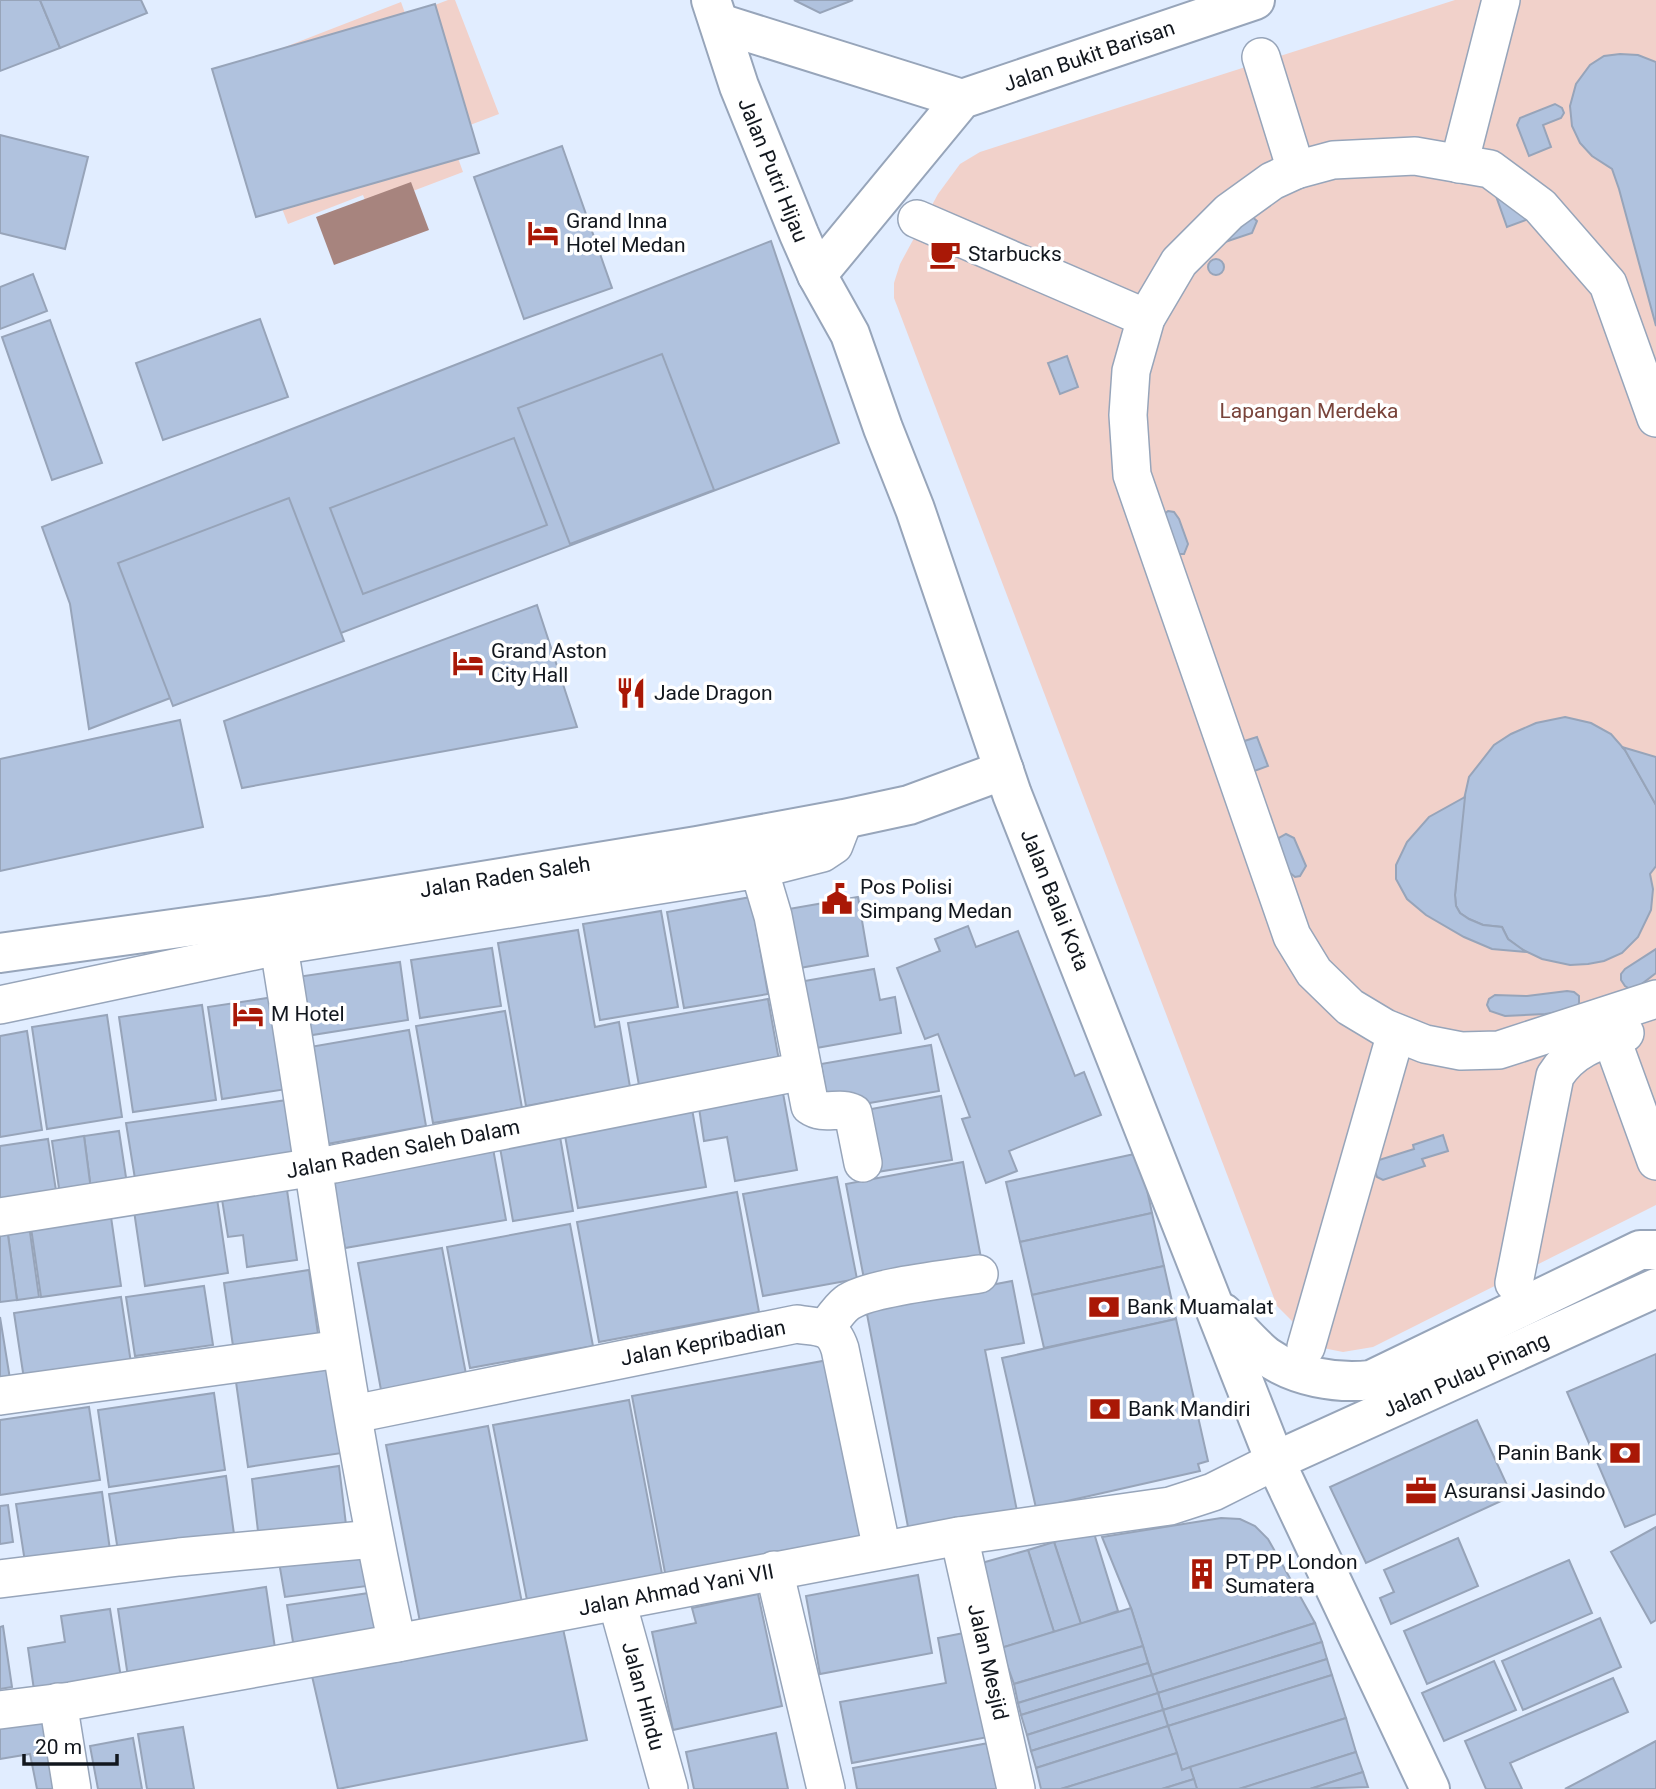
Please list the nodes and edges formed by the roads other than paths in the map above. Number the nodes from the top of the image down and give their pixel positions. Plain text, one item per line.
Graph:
1 (1255, 0) edge
2 (1501, 0) edge
3 (715, 12) edge
4 (1261, 57) dead end
5 (962, 99) junction
6 (1459, 164) junction
7 (1296, 170) junction
8 (917, 219) dead end
9 (817, 275) junction
10 (1146, 318) junction
11 (850, 334) joint
12 (1656, 418) edge
13 (1004, 770) junction
14 (845, 820) junction
15 (701, 863) junction
16 (759, 869) junction
17 (276, 931) junction
18 (0, 953) edge
19 (1656, 999) edge
20 (0, 1005) edge
21 (1656, 1025) edge
22 (1396, 1033) junction
23 (1611, 1037) junction
24 (803, 1070) junction
25 (1656, 1161) edge
26 (863, 1163) dead end
27 (314, 1167) junction
28 (0, 1217) edge
29 (1656, 1250) edge
30 (979, 1274) dead end
31 (1514, 1283) dead end
32 (1656, 1289) edge
33 (1214, 1305) junction
34 (826, 1328) junction
35 (1306, 1347) dead end
36 (341, 1349) junction
37 (0, 1395) edge
38 (354, 1414) junction
39 (1275, 1461) junction
40 (959, 1536) junction
41 (373, 1539) junction
42 (882, 1550) junction
43 (774, 1570) junction
44 (0, 1579) edge
45 (617, 1602) junction
46 (397, 1643) junction
47 (64, 1702) junction
48 (0, 1710) edge
49 (72, 1789) edge
50 (669, 1789) edge
51 (826, 1789) edge
52 (1016, 1789) edge
53 (1430, 1789) edge

1 - 5 main road, Jalan Bukit Barisan
2 - 6 street
3 - 5 main road
3 - 9 main road, Jalan Putri Hijau
4 - 7 street
5 - 9 main road
6 - 7 street
6 - 12 street
7 - 10 street
8 - 10 street
9 - 11 main road, Jalan Putri Hijau
10 - 22 street
11 - 13 main road, Jalan Balai Kota
13 - 14 main road, Jalan Raden Saleh
13 - 33 main road, Jalan Balai Kota
14 - 15 main road, Jalan Raden Saleh
14 - 16 street
15 - 16 street
15 - 17 main road, Jalan Raden Saleh
16 - 24 street
17 - 18 main road, Jalan Raden Saleh
17 - 20 street
17 - 27 street
19 - 22 street
21 - 23 street
22 - 35 street
23 - 25 street
23 - 31 street
24 - 26 street
24 - 27 street, Jalan Raden Saleh Dalam
27 - 28 street, Jalan Raden Saleh Dalam
27 - 36 street
29 - 33 main road
30 - 34 street
32 - 39 main road, Jalan Pulau Pinang
33 - 39 main road, Jalan Balai Kota
34 - 38 street, Jalan Kepribadian
34 - 42 street
36 - 37 street
36 - 38 street
38 - 41 street
39 - 40 street, Jalan Ahmad Yani VII
39 - 53 main road, Jalan Balai Kota
40 - 42 street, Jalan Ahmad Yani VII
40 - 52 street, Jalan Mesjid
41 - 44 street
41 - 46 street
42 - 43 street, Jalan Ahmad Yani VII
43 - 45 street, Jalan Ahmad Yani VII
43 - 51 street
45 - 46 street, Jalan Ahmad Yani VII
45 - 50 street, Jalan Hindu
46 - 47 street, Jalan Ahmad Yani VII
47 - 48 street, Jalan Ahmad Yani VII
47 - 49 street

